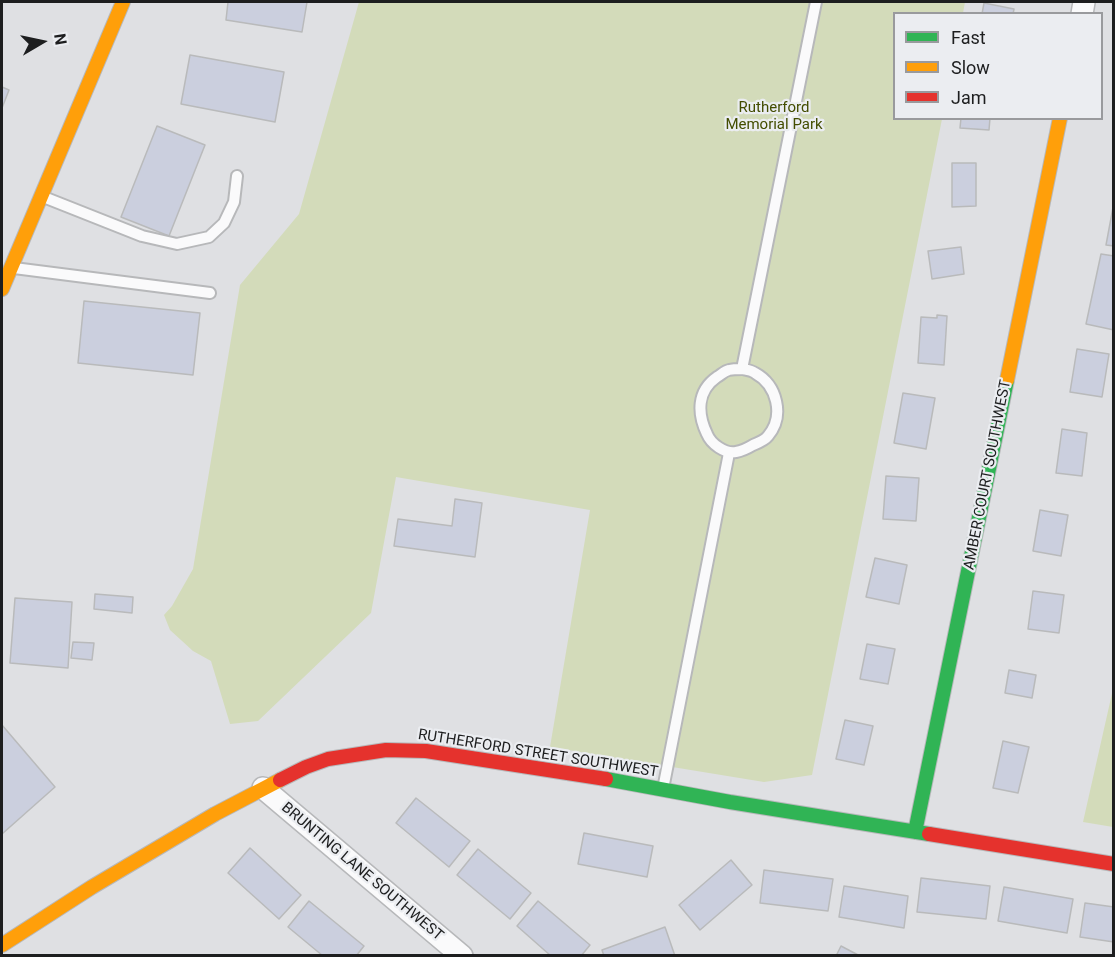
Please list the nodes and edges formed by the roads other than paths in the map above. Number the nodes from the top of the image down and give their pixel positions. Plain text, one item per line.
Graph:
1 (123, 2) edge
2 (816, 2) edge
3 (1060, 120) edge
4 (237, 176) dead end
5 (41, 196) junction
6 (10, 268) junction
7 (2, 289) edge
8 (210, 293) dead end
9 (742, 369) junction
10 (729, 453) junction
11 (263, 788) junction
12 (663, 789) junction
13 (915, 832) junction
14 (1113, 864) edge
15 (2, 945) edge
16 (462, 956) edge

1 - 5 street
2 - 9 lane
3 - 13 street, AMBER COURT SOUTHWEST
4 - 5 lane
5 - 6 street
6 - 7 street
6 - 8 lane
9 - 10 lane
9 - 10 lane
10 - 12 lane
11 - 12 street, RUTHERFORD STREET SOUTHWEST
11 - 15 street, RUTHERFORD STREET SOUTHWEST
11 - 16 street, BRUNTING LANE SOUTHWEST
12 - 13 street, RUTHERFORD STREET SOUTHWEST
13 - 14 street, RUTHERFORD STREET SOUTHWEST

